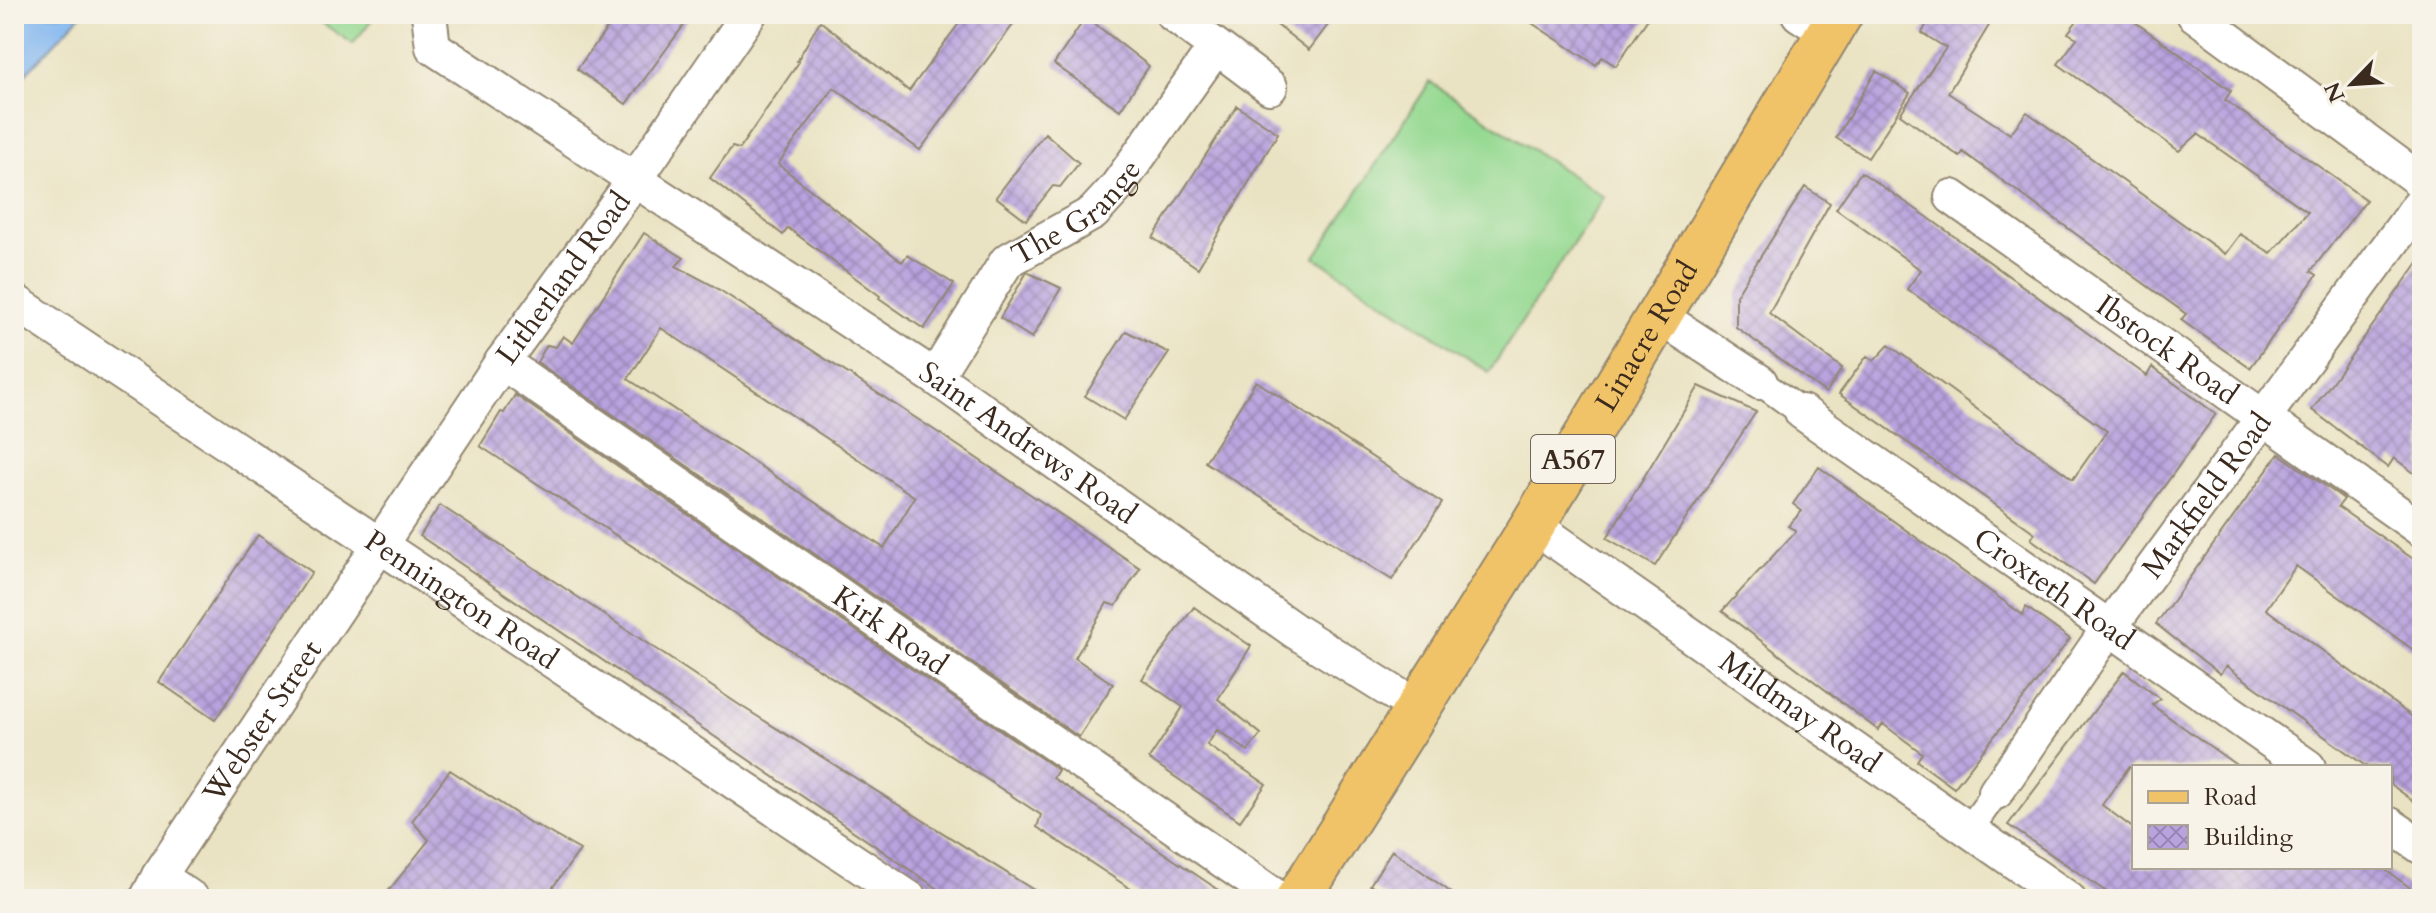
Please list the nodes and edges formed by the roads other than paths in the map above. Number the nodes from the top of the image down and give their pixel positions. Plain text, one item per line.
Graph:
1 (429, 14) edge
2 (749, 14) edge
3 (1173, 14) edge
4 (2194, 14) edge
5 (1822, 20) edge
6 (1216, 47) junction
7 (1270, 87) dead end
8 (636, 178) junction
9 (2422, 182) edge
10 (1952, 197) dead end
11 (2422, 201) edge
12 (14, 301) edge
13 (1659, 316) junction
14 (502, 362) junction
15 (935, 377) junction
16 (1760, 382) joint
17 (1802, 412) joint
18 (2266, 417) junction
19 (1533, 525) junction
20 (2422, 530) edge
21 (382, 545) junction
22 (2109, 628) junction
23 (1418, 708) junction
24 (2305, 765) edge
25 (1996, 792) joint
26 (2392, 826) edge
27 (1969, 830) junction
28 (2422, 847) edge
29 (153, 887) edge
30 (1301, 896) edge
31 (192, 899) edge
32 (910, 899) edge
33 (2068, 899) edge

1 - 8 street, Saint Andrews Road
2 - 8 street, Litherland Road
3 - 6 street
4 - 9 street
5 - 13 main road, Linacre Road / A567
6 - 7 street
6 - 15 street, The Grange
8 - 14 street, Litherland Road
8 - 15 street, Saint Andrews Road
10 - 18 street, Ibstock Road
11 - 18 street, Markfield Road
12 - 21 street, Pennington Road
13 - 16 street
13 - 19 main road, Linacre Road / A567
14 - 21 street, Litherland Road
14 - 30 street, Kirk Road
15 - 23 street, Saint Andrews Road
16 - 17 street
17 - 22 street, Croxteth Road
18 - 20 street, Ibstock Road
18 - 22 street, Markfield Road
19 - 23 main road, Linacre Road / A567
19 - 27 street, Mildmay Road
21 - 29 street, Webster Street
21 - 32 street, Pennington Road
22 - 24 street, Croxteth Road
22 - 25 street, Markfield Road
23 - 30 main road, Linacre Road / A567
25 - 27 street
26 - 28 street
27 - 33 street, Mildmay Road
29 - 31 street

